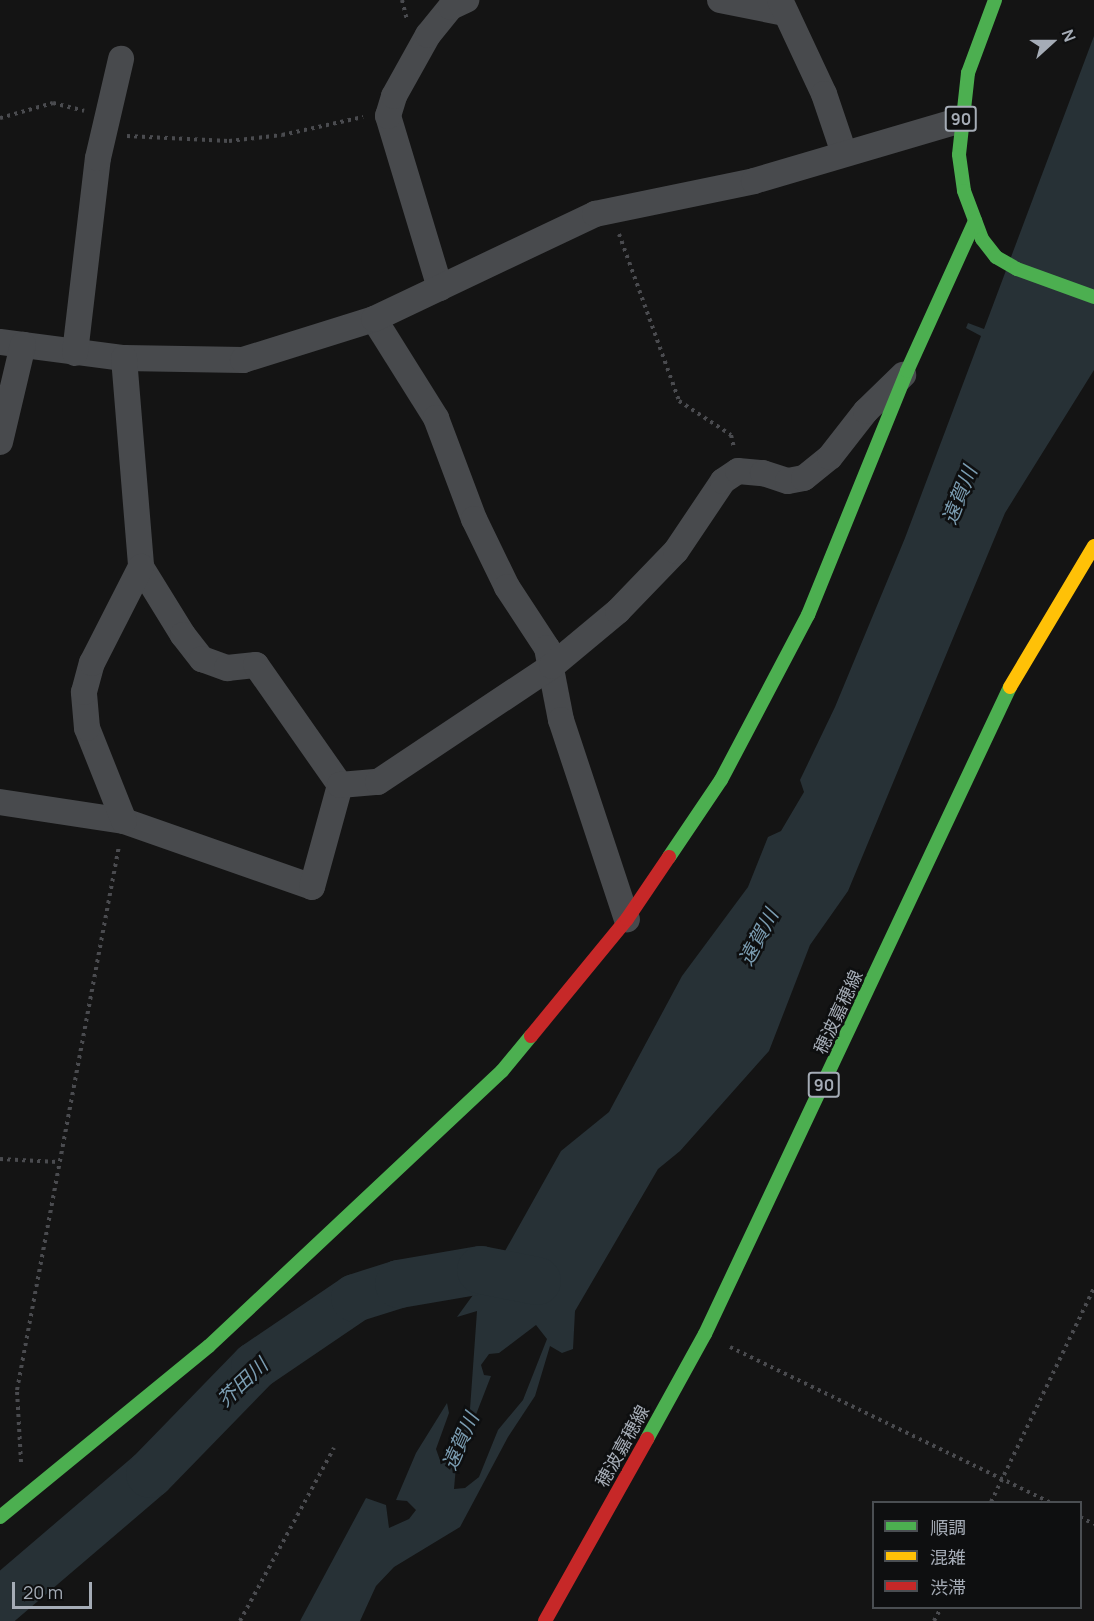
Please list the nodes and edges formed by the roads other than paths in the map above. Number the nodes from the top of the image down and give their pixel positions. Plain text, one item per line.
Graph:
1 (466, 0) edge
2 (720, 0) edge
3 (994, 0) edge
4 (783, 7) edge
5 (121, 59) dead end
6 (961, 120) junction
7 (844, 153) junction
8 (975, 221) junction
9 (440, 288) junction
10 (1094, 297) edge
11 (374, 319) junction
12 (12, 343) edge
13 (75, 353) junction
14 (124, 358) junction
15 (907, 371) junction
16 (0, 442) edge
17 (1094, 546) edge
18 (141, 567) junction
19 (552, 666) junction
20 (340, 785) junction
21 (0, 802) edge
22 (124, 821) junction
23 (627, 919) junction
24 (0, 1517) edge
25 (545, 1621) edge

1 - 9 street
2 - 4 street
3 - 6 street, 90
4 - 7 street
5 - 13 street
6 - 7 street
6 - 8 street, 90
7 - 9 street
8 - 10 street, 90
8 - 15 street
9 - 11 street
11 - 14 street
11 - 19 street
12 - 13 street
12 - 16 street
13 - 14 street
14 - 18 street
15 - 19 street
15 - 23 street
17 - 25 street, 穂波嘉穂線 / 90
18 - 20 street
18 - 22 street
19 - 20 street
19 - 23 street
20 - 22 street
21 - 22 street
23 - 24 street

